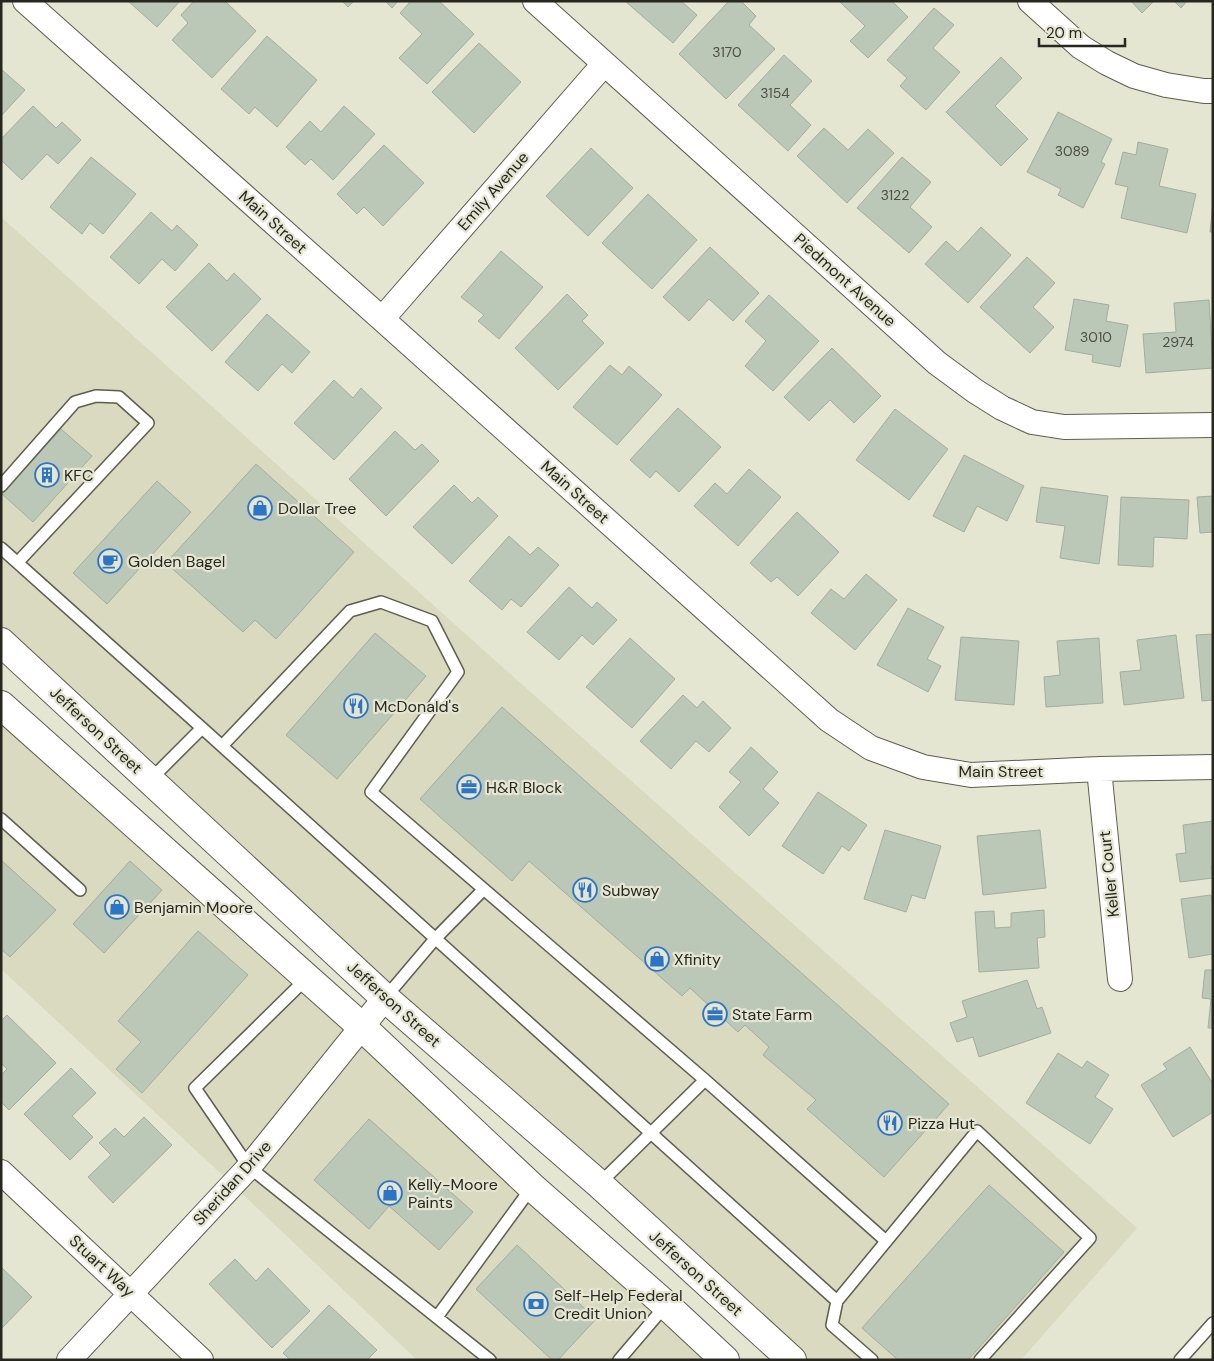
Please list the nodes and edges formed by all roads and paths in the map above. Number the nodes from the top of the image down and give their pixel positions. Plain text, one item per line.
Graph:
1 (25, 1) edge
2 (535, 1) edge
3 (1030, 1) edge
4 (604, 64) junction
5 (1213, 91) edge
6 (382, 318) junction
7 (1213, 425) edge
8 (1, 486) edge
9 (1, 548) edge
10 (18, 562) junction
11 (1, 642) edge
12 (1, 705) edge
13 (202, 728) junction
14 (222, 746) junction
15 (1213, 767) edge
16 (1099, 769) junction
17 (150, 780) junction
18 (1, 819) edge
19 (80, 890) dead end
20 (483, 890) junction
21 (435, 939) junction
22 (307, 978) junction
23 (1120, 979) dead end
24 (386, 998) junction
25 (362, 1028) junction
26 (705, 1080) junction
27 (651, 1134) junction
28 (249, 1167) junction
29 (1, 1172) edge
30 (599, 1184) junction
31 (532, 1187) junction
32 (886, 1241) junction
33 (131, 1294) junction
34 (837, 1301) junction
35 (666, 1305) junction
36 (437, 1317) junction
37 (1213, 1323) edge
38 (69, 1360) edge
39 (202, 1360) edge
40 (490, 1360) edge
41 (619, 1360) edge
42 (725, 1360) edge
43 (792, 1360) edge
44 (872, 1360) edge
45 (980, 1360) edge
46 (1180, 1360) edge

1 - 6 street, Main Street
2 - 4 street, Piedmont Avenue
3 - 5 street
4 - 6 street, Emily Avenue
4 - 7 street, Piedmont Avenue
6 - 16 street, Main Street
8 - 10 lane
9 - 10 lane
10 - 13 lane
11 - 17 main road, Jefferson Street
12 - 22 main road
13 - 14 lane
13 - 17 lane
14 - 20 lane
14 - 21 lane
15 - 16 street, Main Street
16 - 23 street, Keller Court
17 - 24 main road, Jefferson Street
18 - 19 lane
20 - 21 lane
20 - 26 lane
21 - 24 lane
21 - 27 lane
22 - 25 main road
22 - 28 lane
24 - 25 street, Sheridan Drive
24 - 30 main road, Jefferson Street
25 - 28 street, Sheridan Drive
25 - 31 main road
26 - 27 lane
26 - 32 lane
27 - 30 lane
27 - 34 lane
28 - 33 street, Sheridan Drive
28 - 36 lane
29 - 33 street, Stuart Way
30 - 43 main road, Jefferson Street
31 - 35 main road
31 - 36 lane
32 - 34 lane
32 - 45 lane
33 - 38 street, Sheridan Drive
33 - 39 street, Stuart Way
34 - 44 lane
35 - 41 lane
35 - 42 main road
36 - 40 lane
37 - 46 lane

